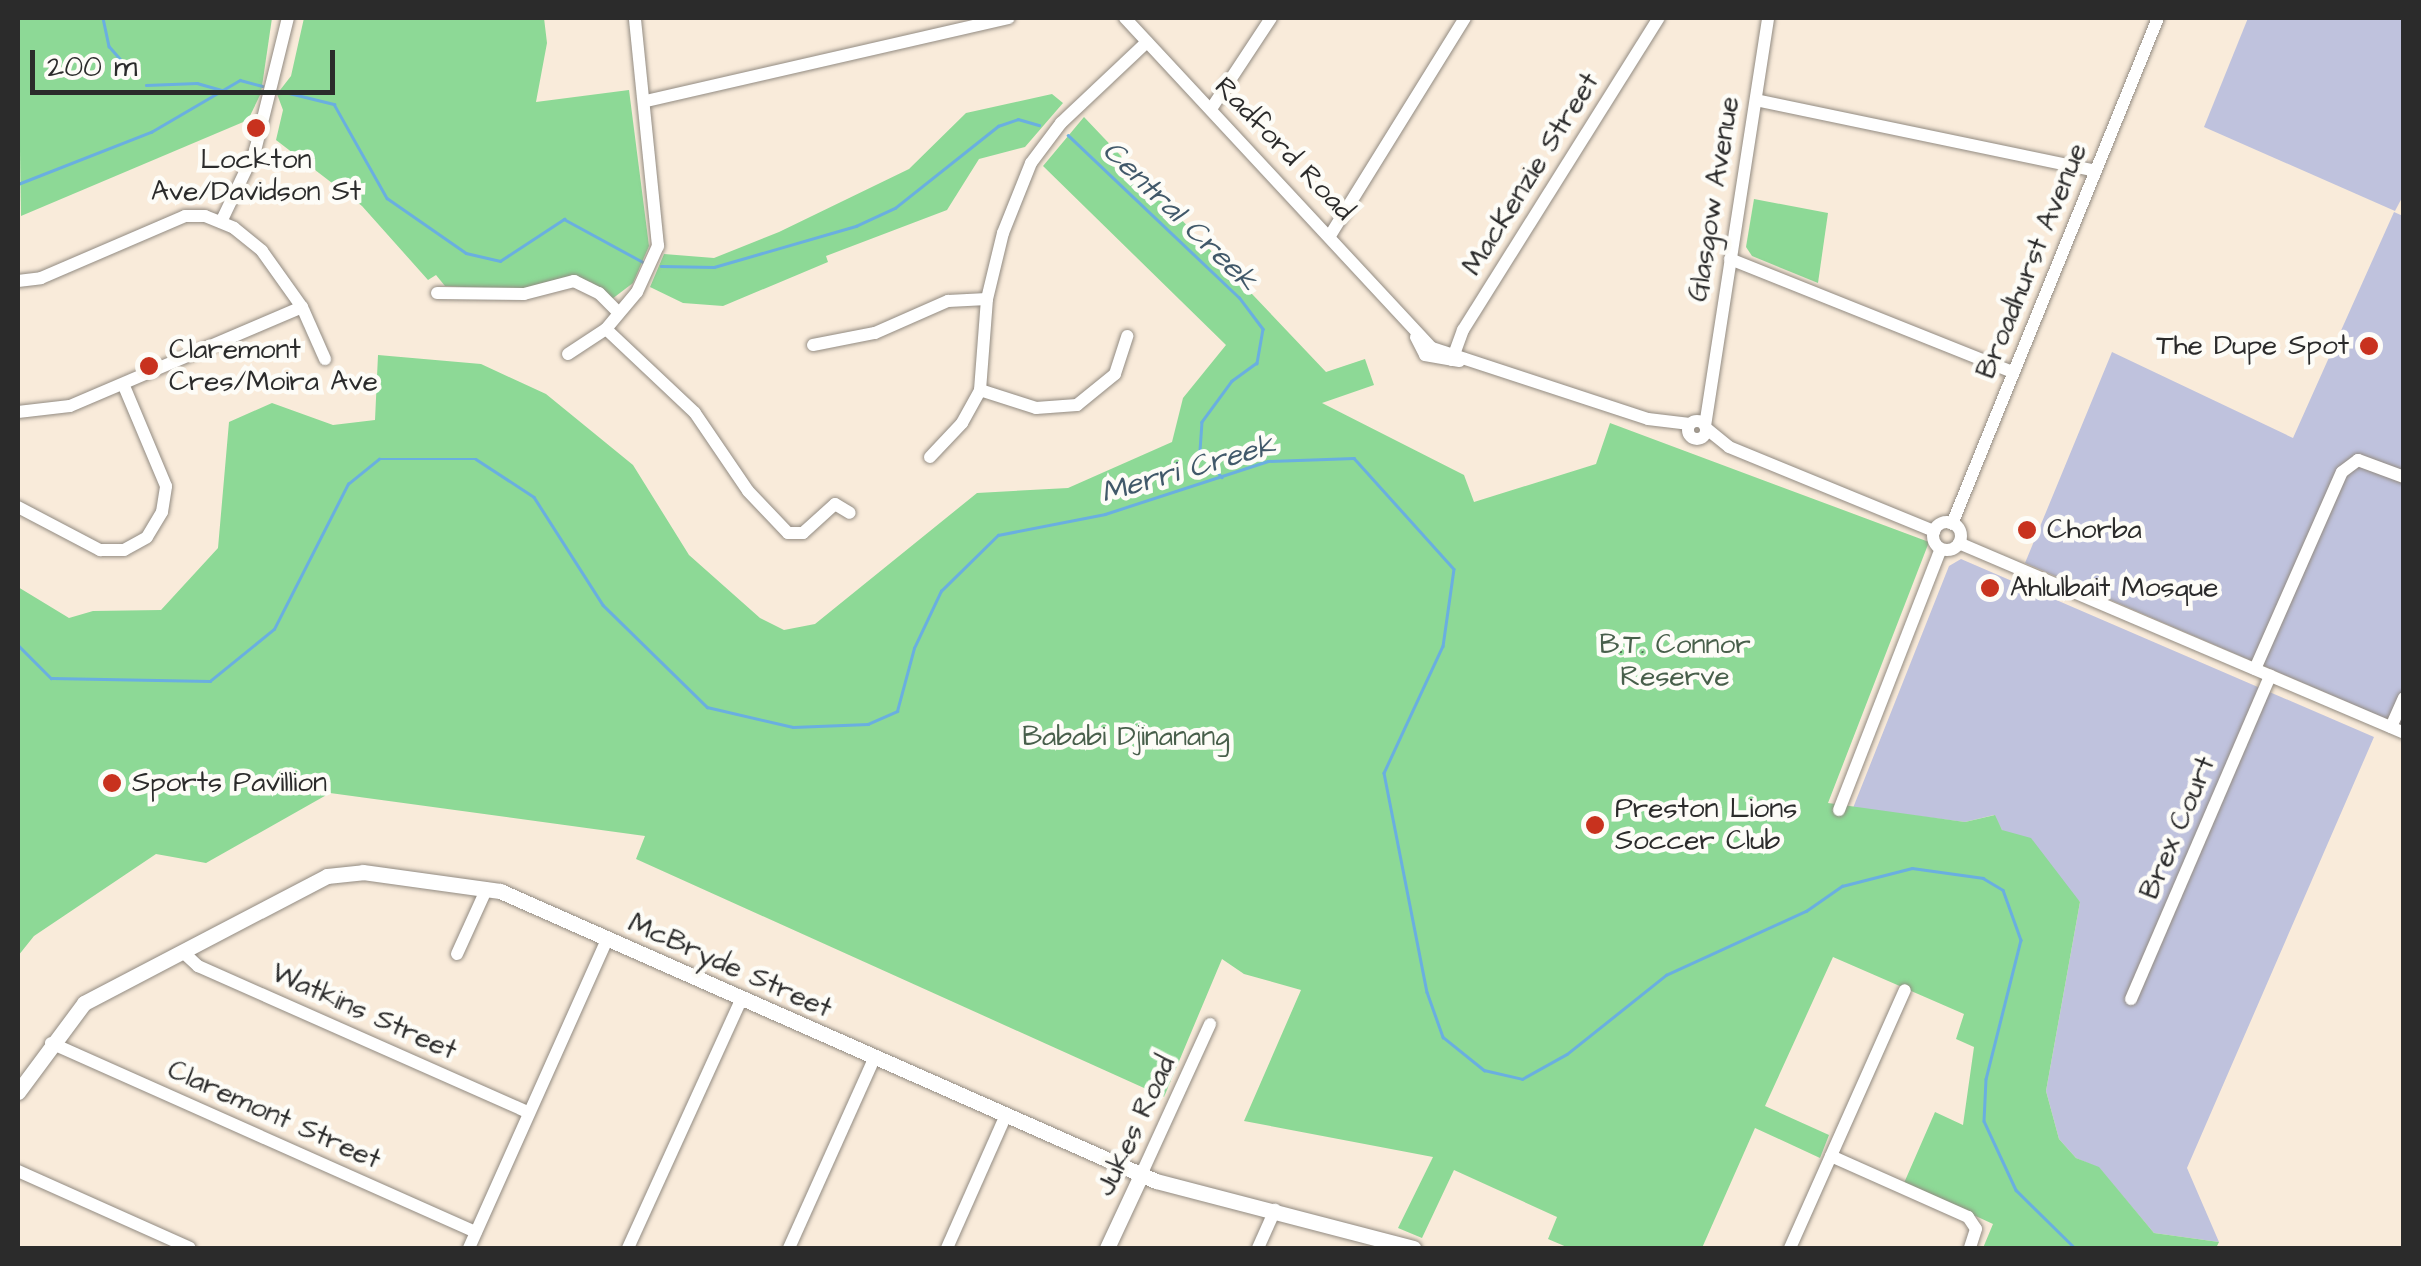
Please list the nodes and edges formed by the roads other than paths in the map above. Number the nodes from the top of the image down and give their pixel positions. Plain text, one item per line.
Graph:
1 (288, 18) edge
2 (634, 18) edge
3 (1010, 18) edge
4 (1125, 18) edge
5 (1271, 18) edge
6 (1465, 18) edge
7 (1659, 18) edge
8 (1768, 18) edge
9 (2158, 18) edge
10 (1147, 42) junction
11 (1756, 100) junction
12 (646, 101) junction
13 (1211, 109) junction
14 (2095, 171) junction
15 (222, 222) junction
16 (1331, 234) junction
17 (1730, 259) junction
18 (18, 281) edge
19 (437, 292) dead end
20 (987, 299) junction
21 (302, 307) junction
22 (618, 312) junction
23 (606, 329) junction
24 (1127, 336) dead end
25 (813, 345) dead end
26 (568, 354) dead end
27 (1453, 356) junction
28 (325, 359) dead end
29 (2012, 372) junction
30 (124, 386) junction
31 (980, 390) junction
32 (18, 412) edge
33 (1698, 430) junction
34 (930, 457) dead end
35 (2404, 478) edge
36 (18, 507) edge
37 (850, 514) dead end
38 (1952, 524) junction
39 (1934, 531) junction
40 (1959, 543) junction
41 (1942, 549) junction
42 (2255, 669) junction
43 (2270, 676) junction
44 (2404, 698) edge
45 (2397, 730) edge
46 (1838, 810) dead end
47 (487, 888) junction
48 (606, 939) junction
49 (183, 952) junction
50 (457, 954) dead end
51 (1904, 990) dead end
52 (742, 998) junction
53 (2131, 1000) dead end
54 (1210, 1024) dead end
55 (51, 1043) junction
56 (875, 1057) junction
57 (18, 1092) edge
58 (529, 1113) junction
59 (1006, 1115) junction
60 (1831, 1156) junction
61 (18, 1171) edge
62 (1141, 1175) junction
63 (1275, 1210) junction
64 (476, 1232) junction
65 (1407, 1247) edge
66 (190, 1248) edge
67 (469, 1248) edge
68 (628, 1248) edge
69 (789, 1248) edge
70 (947, 1248) edge
71 (1107, 1248) edge
72 (1258, 1248) edge
73 (1790, 1248) edge
74 (1970, 1248) edge

1 - 15 street
2 - 12 street
3 - 12 street
4 - 10 street, Radford Road
5 - 13 street
6 - 16 street
7 - 27 street, MacKenzie Street
8 - 11 street, Glasgow Avenue
9 - 14 street, Broadhurst Avenue
10 - 13 street, Radford Road
10 - 20 street
11 - 14 street
11 - 17 street, Glasgow Avenue
12 - 22 street
13 - 16 street, Radford Road
14 - 29 street, Broadhurst Avenue
15 - 18 street
15 - 21 street
16 - 27 street, Radford Road
17 - 29 street
17 - 33 street, Glasgow Avenue
19 - 22 street
20 - 25 street
20 - 31 street
21 - 28 street
21 - 30 street
22 - 23 street
23 - 26 street
23 - 37 street
24 - 31 street
27 - 33 street, Radford Road
29 - 38 street, Broadhurst Avenue
30 - 32 street
30 - 36 street
31 - 34 street
33 - 39 street
35 - 42 street
38 - 39 street
38 - 40 street
39 - 41 street
40 - 41 street
40 - 42 street
41 - 46 street
42 - 43 street
43 - 45 street
43 - 53 street, Brex Court
44 - 45 street
47 - 48 street, McBryde Street
47 - 49 street, McBryde Street
47 - 50 street
48 - 52 street, McBryde Street
48 - 58 street
49 - 55 street, McBryde Street
49 - 58 street, Watkins Street
51 - 60 street
52 - 56 street, McBryde Street
52 - 68 street
54 - 62 street, Jukes Road
55 - 57 street, McBryde Street
55 - 64 street, Claremont Street
56 - 59 street, McBryde Street
56 - 69 street
58 - 64 street
59 - 62 street, McBryde Street
59 - 70 street
60 - 73 street
60 - 74 street
61 - 66 street
62 - 63 street, McBryde Street
62 - 71 street, Jukes Road
63 - 65 street, McBryde Street
63 - 72 street
64 - 67 street

